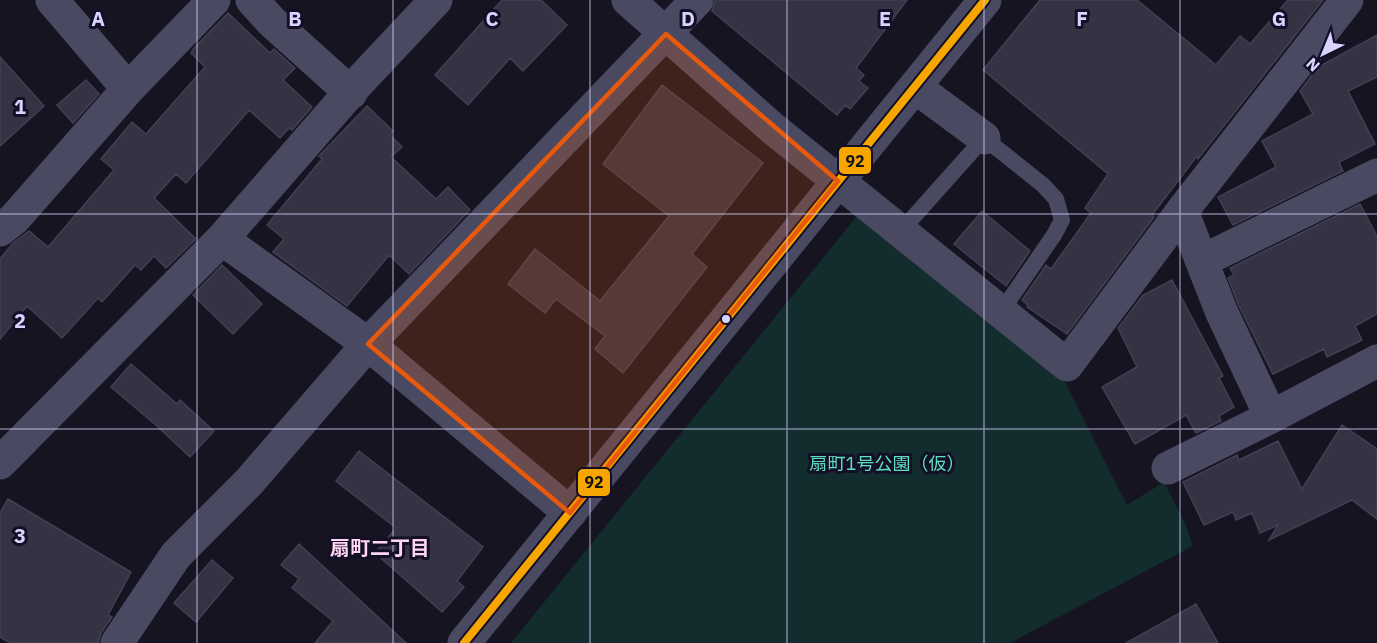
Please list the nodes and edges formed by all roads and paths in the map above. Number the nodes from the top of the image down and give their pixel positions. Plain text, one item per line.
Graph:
1 (52, 0) edge
2 (214, 0) edge
3 (252, 0) edge
4 (436, 0) edge
5 (628, 0) edge
6 (697, 0) edge
7 (985, 0) edge
8 (1347, 0) edge
9 (666, 34) junction
10 (915, 87) junction
11 (128, 90) junction
12 (351, 93) junction
13 (984, 138) junction
14 (1377, 175) edge
15 (838, 181) junction
16 (1182, 211) junction
17 (0, 230) edge
18 (901, 231) junction
19 (222, 239) junction
20 (1202, 261) junction
21 (1001, 312) junction
22 (368, 344) junction
23 (1377, 361) edge
24 (1271, 417) junction
25 (0, 463) edge
26 (1168, 468) dead end
27 (570, 513) junction
28 (117, 643) edge
29 (464, 643) edge

1 - 11 street
2 - 11 street
3 - 12 street
4 - 12 street
5 - 9 street
6 - 9 street
7 - 10 street
8 - 16 street
9 - 15 street
9 - 22 street
10 - 13 street
10 - 15 street
11 - 17 street
12 - 19 street
13 - 18 lane
13 - 21 lane
14 - 20 street
15 - 18 street
15 - 27 street
16 - 20 street
16 - 21 street
18 - 21 street
19 - 22 street
19 - 25 street
20 - 24 street
22 - 27 street
22 - 28 street
23 - 24 street
24 - 26 street
27 - 29 street

